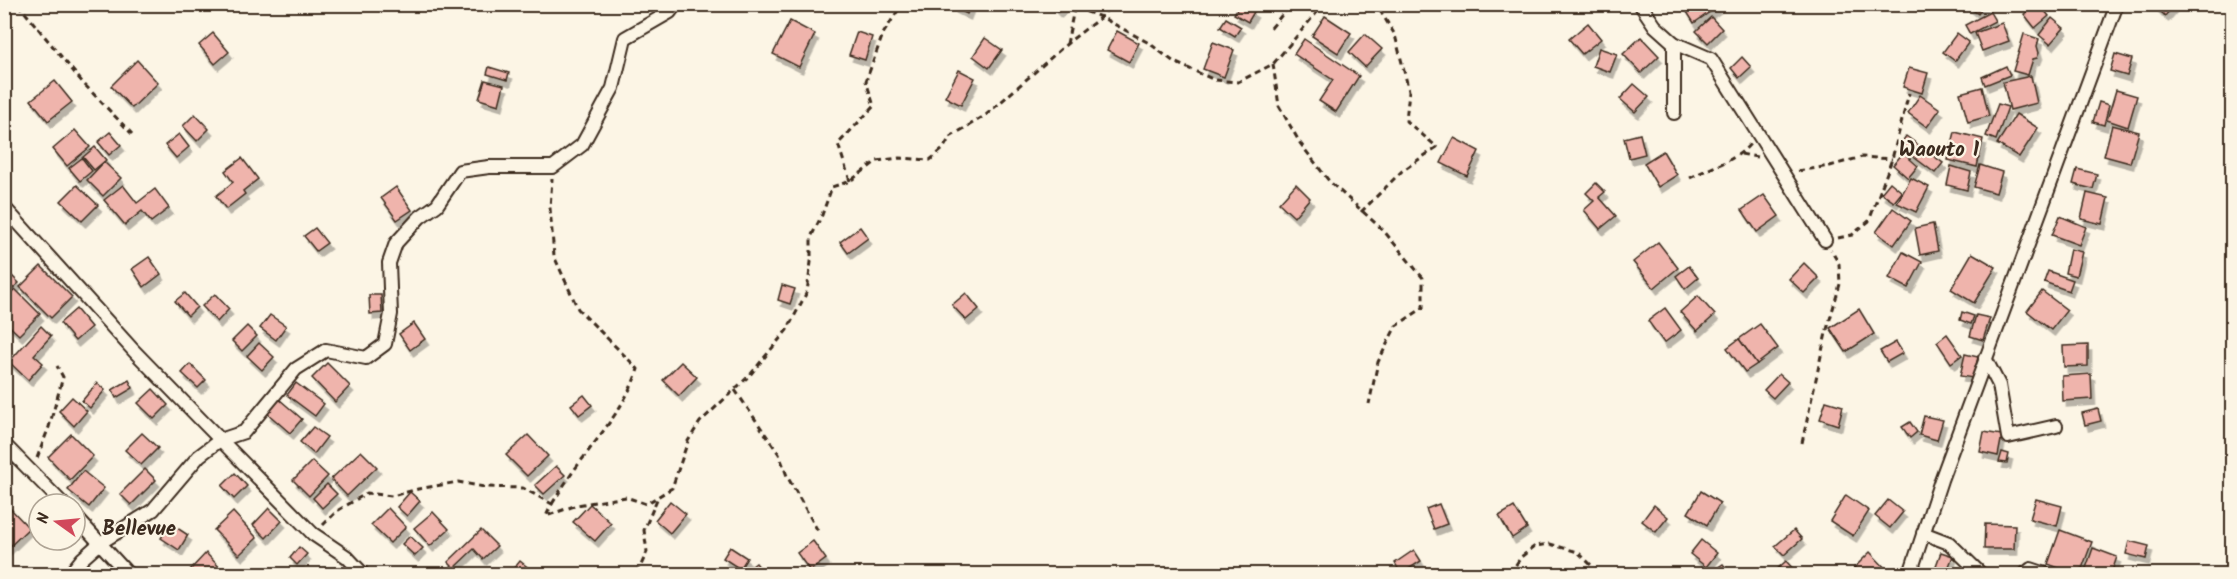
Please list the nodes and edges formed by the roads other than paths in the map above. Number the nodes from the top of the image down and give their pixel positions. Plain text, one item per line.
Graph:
1 (676, 4) edge
2 (1640, 4) edge
3 (2117, 4) edge
4 (1674, 43) junction
5 (1674, 113) dead end
6 (4, 207) edge
7 (1825, 240) road end
8 (1985, 358) junction
9 (2056, 426) dead end
10 (220, 440) junction
11 (4, 444) edge
12 (52, 492) edge
13 (87, 529) edge
14 (1923, 533) junction
15 (100, 543) junction
16 (70, 574) edge
17 (128, 574) edge
18 (363, 574) edge
19 (1910, 574) edge
20 (1981, 574) edge
21 (2025, 574) edge
22 (2046, 574) edge

1 - 10 street
2 - 4 street
3 - 8 street
4 - 5 street
4 - 7 street
6 - 10 street
8 - 9 street
8 - 14 street
10 - 15 street
10 - 18 street
11 - 12 street
13 - 15 street
14 - 19 street
14 - 20 street
15 - 16 street
15 - 17 street
21 - 22 street

